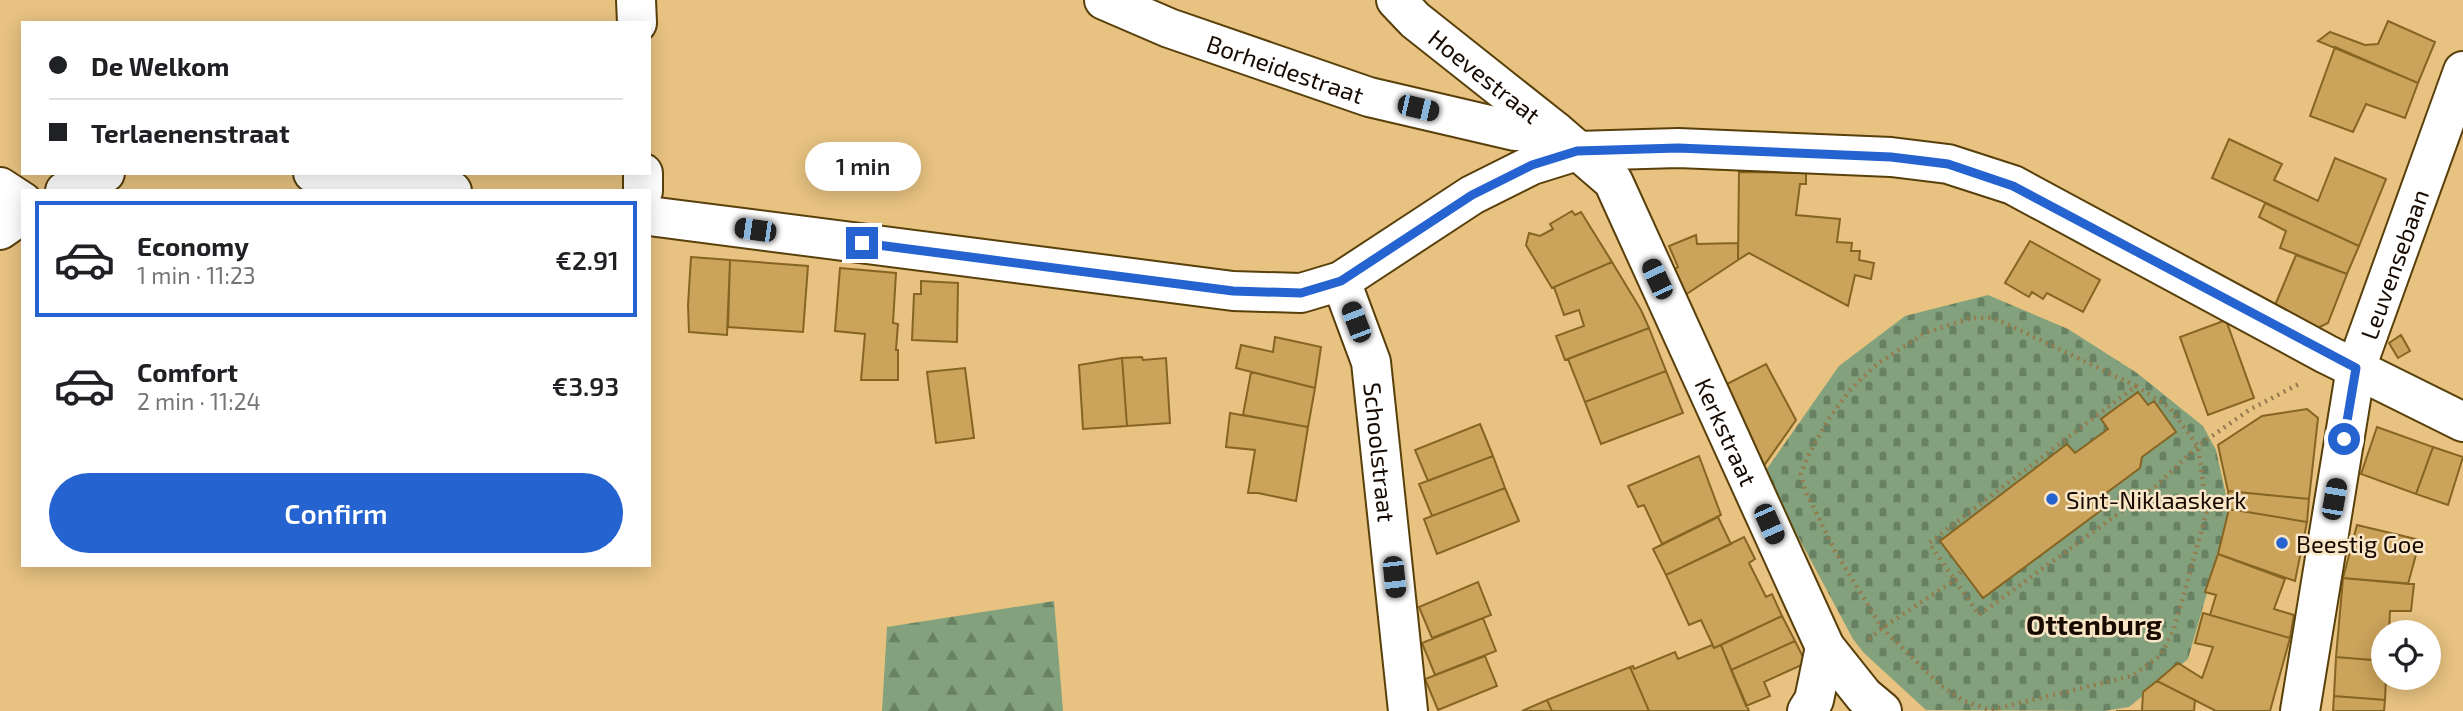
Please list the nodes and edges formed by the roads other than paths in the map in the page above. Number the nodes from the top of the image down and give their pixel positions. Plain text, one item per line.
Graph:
1 (636, 0) edge
2 (1104, 0) edge
3 (1396, 0) edge
4 (637, 21) edge
5 (2463, 71) edge
6 (1566, 141) junction
7 (99, 175) edge
8 (328, 175) edge
9 (0, 187) edge
10 (69, 189) edge
11 (437, 189) edge
12 (21, 201) edge
13 (21, 215) edge
14 (651, 216) edge
15 (0, 230) edge
16 (1341, 281) junction
17 (2341, 361) junction
18 (2463, 422) edge
19 (1832, 656) junction
20 (1408, 711) edge
21 (1807, 711) edge
22 (1882, 711) edge
23 (2300, 711) edge

1 - 4 street
2 - 6 street, Borheidestraat
3 - 6 street, Hoevestraat
5 - 17 street, Leuvensebaan
6 - 16 street
6 - 17 street
6 - 19 street, Kerkstraat
7 - 10 street
8 - 11 street
9 - 12 street
13 - 15 street
14 - 16 street
16 - 20 street, Schoolstraat
17 - 18 street
17 - 23 street, Leuvensebaan
19 - 21 street
19 - 22 street, Kerkstraat

